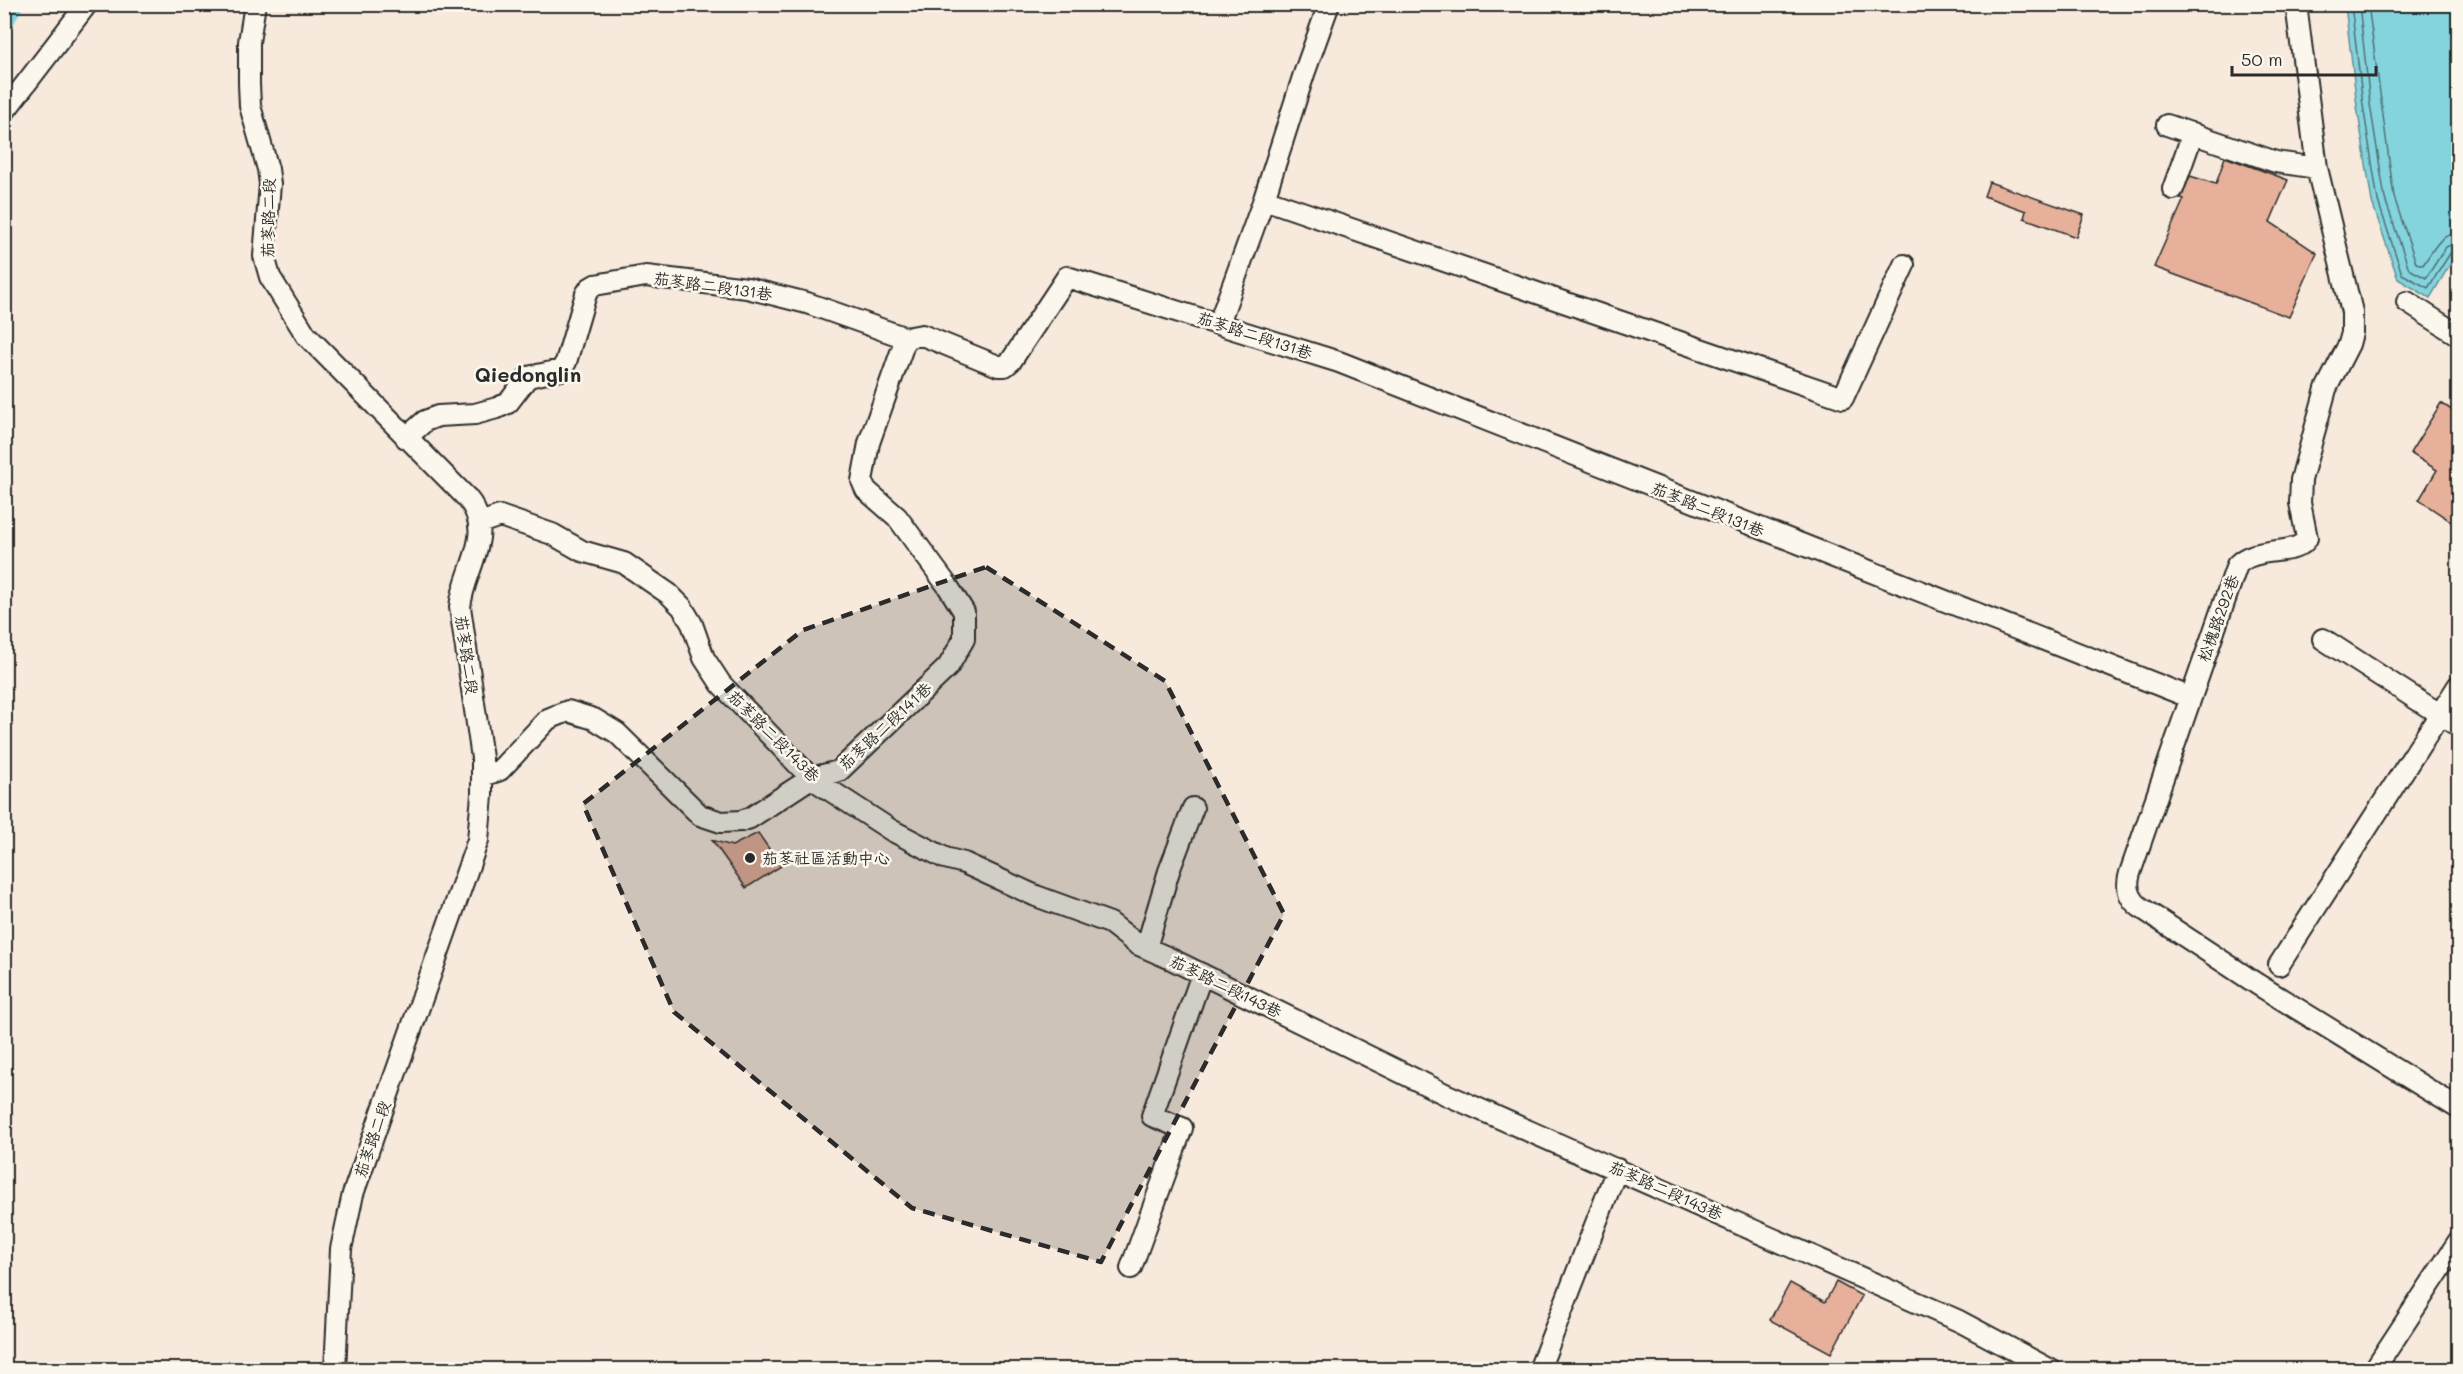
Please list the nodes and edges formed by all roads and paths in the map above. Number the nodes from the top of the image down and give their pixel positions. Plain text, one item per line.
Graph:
1 (87, 4) edge
2 (255, 4) edge
3 (1329, 4) edge
4 (2296, 4) edge
5 (4, 112) edge
6 (2167, 125) dead end
7 (2193, 133) junction
8 (2317, 168) junction
9 (2173, 189) dead end
10 (1264, 199) junction
11 (1904, 265) dead end
12 (2407, 302) dead end
13 (1219, 323) junction
14 (2458, 335) edge
15 (906, 338) junction
16 (406, 438) junction
17 (480, 523) junction
18 (2323, 639) dead end
19 (2458, 686) edge
20 (2189, 697) junction
21 (2440, 714) junction
22 (2458, 726) edge
23 (482, 776) junction
24 (811, 778) junction
25 (1192, 808) dead end
26 (1146, 948) junction
27 (2279, 965) dead end
28 (1203, 974) junction
29 (2458, 1108) edge
30 (1617, 1168) junction
31 (2458, 1242) edge
32 (1131, 1268) dead end
33 (335, 1370) edge
34 (1539, 1370) edge
35 (2051, 1370) edge
36 (2374, 1370) edge

1 - 5 street
2 - 16 street, 茄苳路二段
3 - 10 street
4 - 8 street, 松槐路292巷
6 - 7 street
7 - 8 street
7 - 9 street
8 - 20 street, 松槐路292巷
10 - 11 street
10 - 13 street
12 - 14 street
13 - 15 street, 茄苳路二段131巷
13 - 20 street, 茄苳路二段131巷
15 - 16 street, 茄苳路二段131巷
15 - 24 street, 茄苳路二段141巷
16 - 17 street, 茄苳路二段
17 - 23 street, 茄苳路二段
17 - 24 street, 茄苳路二段143巷
18 - 21 street
19 - 21 street
20 - 29 street, 松槐路292巷
21 - 22 street
21 - 27 street
23 - 24 street, 茄苳路二段141巷
23 - 33 street, 茄苳路二段
24 - 26 street, 茄苳路二段143巷
25 - 26 street
26 - 28 street, 茄苳路二段143巷
28 - 30 street, 茄苳路二段143巷
28 - 32 street
30 - 34 street
30 - 35 street, 茄苳路二段143巷
31 - 36 street

